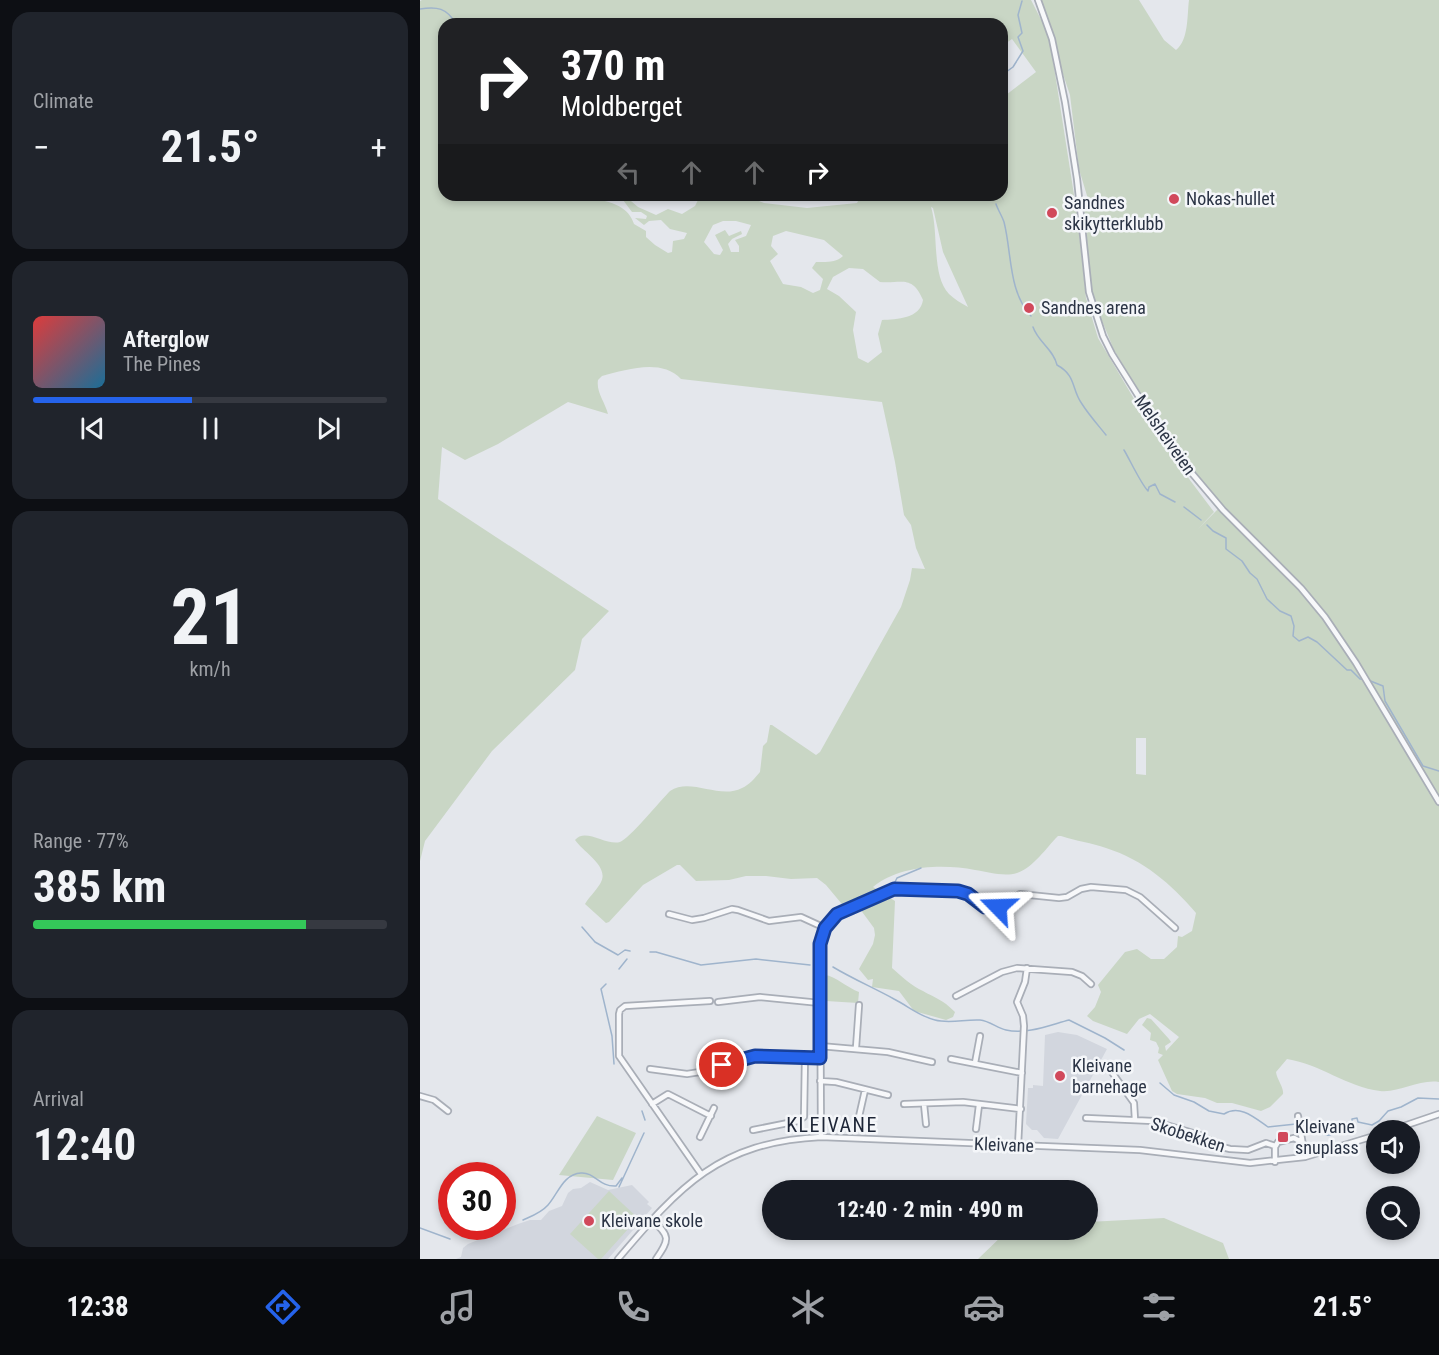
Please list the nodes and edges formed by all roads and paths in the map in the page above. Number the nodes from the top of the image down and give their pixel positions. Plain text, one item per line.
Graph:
1 (1038, 0) edge
2 (1439, 802) edge
3 (669, 914) dead end
4 (825, 928) junction
5 (1175, 928) dead end
6 (1027, 968) junction
7 (1091, 984) dead end
8 (956, 996) dead end
9 (710, 1001) dead end
10 (718, 1002) dead end
11 (820, 1004) junction
12 (860, 1005) dead end
13 (980, 1036) dead end
14 (820, 1046) junction
15 (855, 1048) junction
16 (805, 1057) junction
17 (820, 1058) junction
18 (951, 1059) dead end
19 (932, 1062) dead end
20 (975, 1064) junction
21 (650, 1069) dead end
22 (1111, 1071) dead end
23 (1022, 1073) junction
24 (820, 1081) junction
25 (865, 1090) junction
26 (888, 1095) dead end
27 (420, 1096) edge
28 (652, 1104) junction
29 (904, 1104) dead end
30 (924, 1104) junction
31 (979, 1104) junction
32 (714, 1108) dead end
33 (1020, 1109) junction
34 (448, 1111) dead end
35 (1439, 1114) edge
36 (711, 1116) junction
37 (1298, 1116) dead end
38 (804, 1117) junction
39 (1086, 1118) dead end
40 (1135, 1120) junction
41 (1420, 1120) edge
42 (858, 1121) dead end
43 (810, 1122) dead end
44 (926, 1124) dead end
45 (976, 1129) dead end
46 (753, 1130) dead end
47 (700, 1137) dead end
48 (821, 1137) junction
49 (1366, 1138) edge
50 (1303, 1143) junction
51 (1018, 1146) junction
52 (1275, 1146) junction
53 (1305, 1157) junction
54 (1275, 1162) junction
55 (701, 1174) junction
56 (652, 1220) junction
57 (618, 1259) edge
58 (656, 1259) edge

1 - 2 street, Melsheiveien
3 - 4 street
4 - 5 street
4 - 11 street
6 - 7 street
6 - 8 street
6 - 23 street
9 - 28 street
10 - 11 street
11 - 14 street
12 - 15 street
13 - 20 street
14 - 15 street
14 - 17 street
15 - 19 street
16 - 17 street
16 - 21 street
16 - 38 street
17 - 24 street
18 - 20 street
20 - 23 street
22 - 40 street, Skobekken
23 - 33 street
24 - 25 street
24 - 48 street
25 - 26 street
25 - 42 street
27 - 34 street
28 - 36 street
28 - 55 street
29 - 30 street
30 - 31 street
30 - 44 street
31 - 33 street
31 - 45 street
32 - 36 street
33 - 51 street
35 - 41 street
36 - 47 street
37 - 50 street
38 - 43 street
38 - 46 street
39 - 40 street, Skobekken
40 - 52 street, Skobekken
48 - 51 street, Kleivane
48 - 55 street, Kleivane
49 - 53 street, Kleivane
50 - 52 street, Skobekken
50 - 53 street
51 - 54 street, Kleivane
52 - 54 street
53 - 54 street, Kleivane
55 - 56 street, Kleivane
56 - 57 street, Kleivane
56 - 58 street

